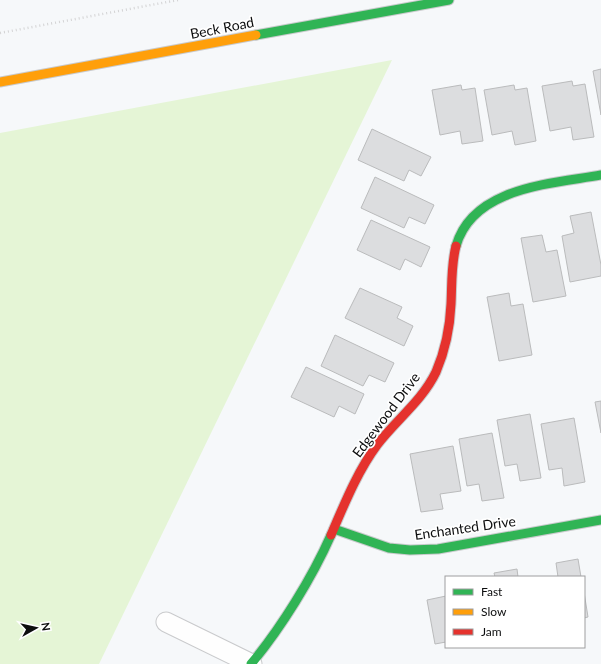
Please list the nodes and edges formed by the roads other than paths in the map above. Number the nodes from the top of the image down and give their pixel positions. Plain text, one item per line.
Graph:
1 (449, 0) edge
2 (0, 82) edge
3 (601, 175) edge
4 (601, 520) edge
5 (334, 529) junction
6 (166, 622) dead end
7 (252, 664) edge

1 - 2 street, Beck Road
3 - 5 street, Edgewood Drive
4 - 5 street, Enchanted Drive
5 - 7 street, Edgewood Drive
6 - 7 street

